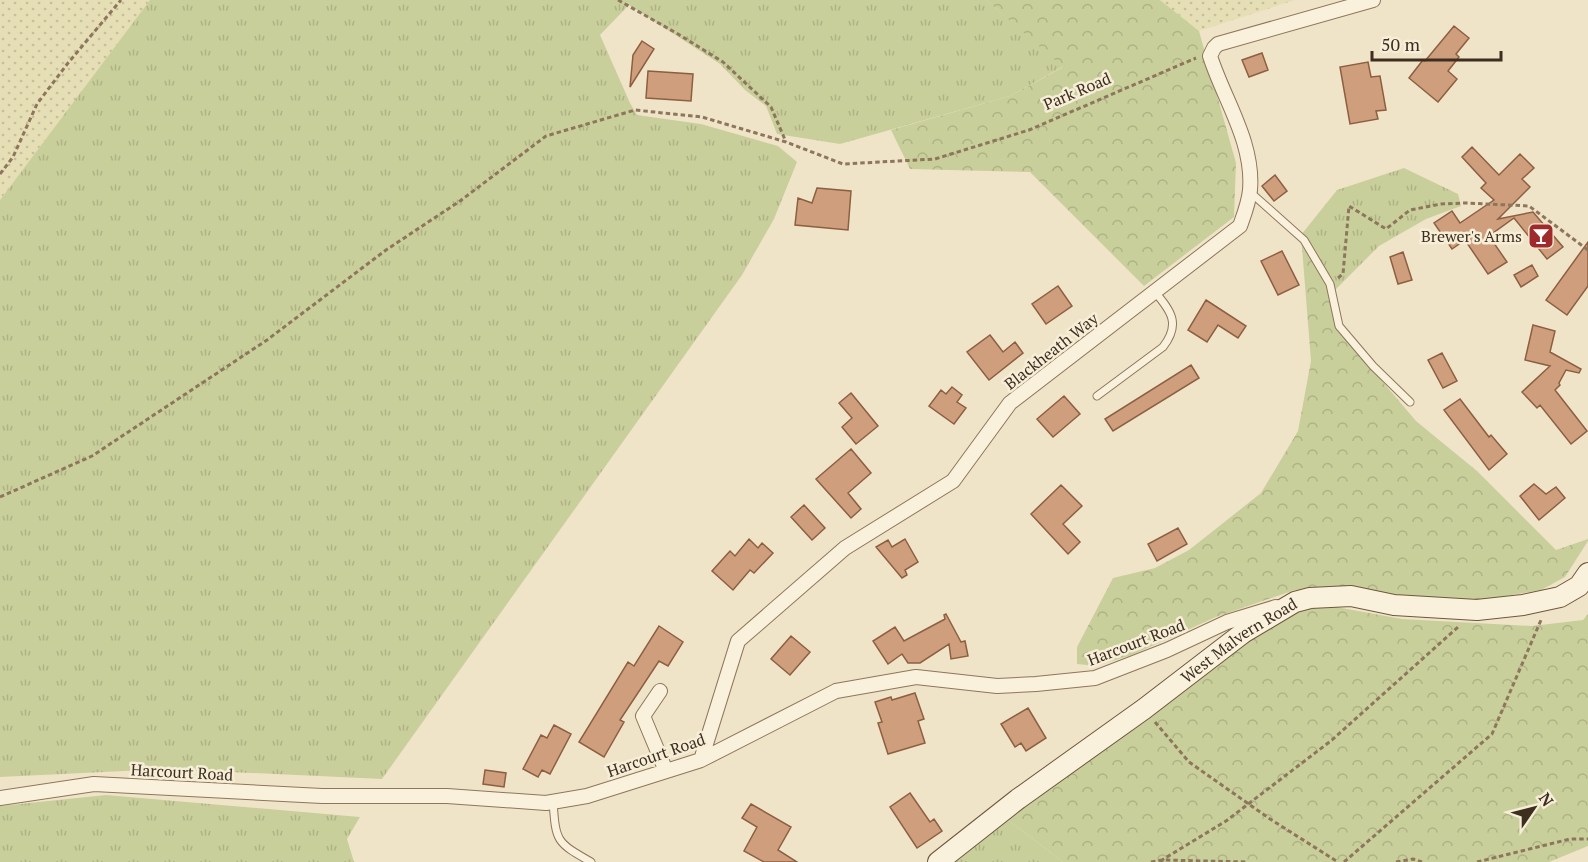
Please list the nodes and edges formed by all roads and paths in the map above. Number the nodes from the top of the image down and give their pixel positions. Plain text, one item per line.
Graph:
1 (122, 0) edge
2 (618, 0) edge
3 (1373, 0) edge
4 (1212, 51) junction
5 (786, 142) junction
6 (0, 174) edge
7 (1250, 192) junction
8 (1588, 250) edge
9 (1330, 284) junction
10 (1155, 292) junction
11 (1097, 396) dead end
12 (1410, 402) dead end
13 (0, 497) edge
14 (1588, 573) edge
15 (1550, 599) junction
16 (1295, 602) junction
17 (1477, 610) junction
18 (660, 691) dead end
19 (1144, 709) junction
20 (701, 760) junction
21 (666, 771) junction
22 (0, 798) edge
23 (553, 802) junction
24 (1588, 839) edge
25 (1162, 861) edge
26 (591, 862) edge
27 (938, 862) edge
28 (1151, 862) edge
29 (1247, 862) edge
30 (1338, 862) edge
31 (1344, 862) edge
32 (1395, 862) edge
33 (1422, 862) edge
34 (1477, 862) edge

1 - 6 path
2 - 5 path
3 - 4 street
4 - 5 path, Park Road
4 - 7 street, Blackheath Way
5 - 13 path, Park Road
7 - 9 lane
7 - 10 street, Blackheath Way
8 - 9 path
9 - 12 lane
10 - 11 lane
10 - 20 street, Blackheath Way
14 - 15 main road, West Malvern Road
15 - 17 main road, West Malvern Road
15 - 31 path
16 - 17 main road, West Malvern Road
16 - 19 main road, West Malvern Road
16 - 20 street, Harcourt Road
17 - 25 path
18 - 21 street
19 - 27 main road, West Malvern Road
19 - 30 path
20 - 21 street, Harcourt Road
21 - 23 street, Harcourt Road
22 - 23 street, Harcourt Road
23 - 26 lane
24 - 34 path
25 - 28 path
25 - 29 path
32 - 33 path

